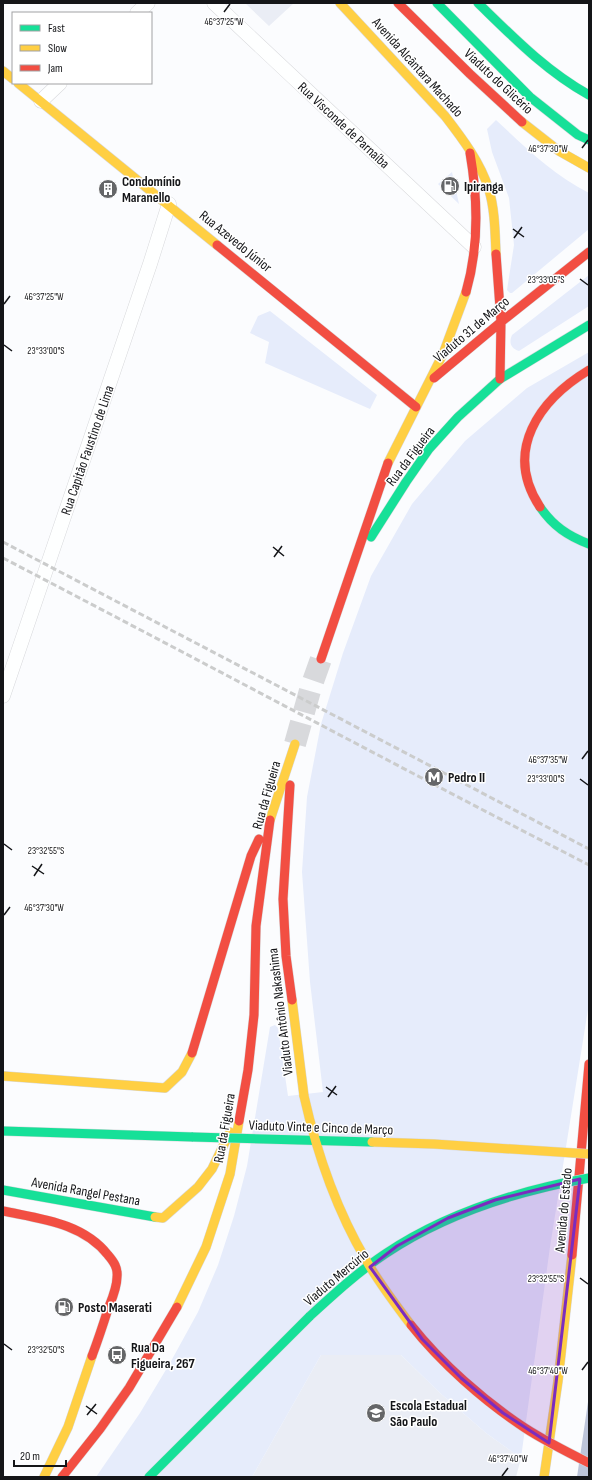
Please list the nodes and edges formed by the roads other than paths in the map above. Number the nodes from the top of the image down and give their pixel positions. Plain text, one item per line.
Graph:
1 (148, 3) edge
2 (214, 3) edge
3 (340, 3) edge
4 (398, 3) edge
5 (437, 3) edge
6 (478, 3) edge
7 (138, 12) edge
8 (3, 71) edge
9 (12, 78) edge
10 (19, 84) edge
11 (59, 84) edge
12 (589, 95) edge
13 (40, 101) junction
14 (589, 140) edge
15 (470, 153) junction
16 (589, 168) edge
17 (169, 204) junction
18 (474, 247) junction
19 (589, 252) edge
20 (501, 322) junction
21 (589, 325) edge
22 (589, 370) edge
23 (500, 379) junction
24 (428, 383) junction
25 (416, 407) junction
26 (589, 544) edge
27 (355, 562) junction
28 (321, 659) tunnel mouth
29 (3, 696) edge
30 (295, 744) tunnel mouth
31 (292, 753) junction
32 (271, 817) junction
33 (589, 1064) edge
34 (3, 1076) edge
35 (242, 1108) junction
36 (3, 1131) edge
37 (589, 1154) edge
38 (589, 1178) edge
39 (3, 1190) edge
40 (112, 1210) junction
41 (3, 1212) edge
42 (105, 1217) dead end
43 (589, 1463) edge
44 (44, 1477) edge
45 (62, 1477) edge
46 (149, 1477) edge
47 (544, 1477) edge

1 - 7 street
2 - 18 street, Rua Visconde de Parnaíba
3 - 15 main road, Avenida Alcântara Machado
4 - 16 main road, Viaduto do Glicério
5 - 14 main road, Viaduto do Glicério
6 - 12 main road
8 - 9 main road
10 - 13 main road, Rua Azevedo Júnior
11 - 13 street
13 - 17 main road, Rua Azevedo Júnior
15 - 18 main road, Rua da Figueira
15 - 20 main road
17 - 25 main road, Rua Azevedo Júnior
17 - 29 street, Rua Capitão Faustino de Lima
18 - 24 main road, Rua da Figueira
19 - 20 main road, Viaduto 31 de Março
20 - 23 main road
20 - 24 main road, Viaduto 31 de Março
21 - 23 main road, Rua da Figueira
22 - 26 main road
23 - 27 main road, Rua da Figueira
24 - 25 main road, Rua da Figueira
25 - 27 main road, Rua da Figueira
27 - 28 main road, Rua da Figueira
30 - 31 main road, Rua da Figueira
31 - 32 main road, Rua da Figueira
31 - 43 main road, Viaduto Antônio Nakashima, bridge
32 - 34 main road
32 - 35 main road, Rua da Figueira
33 - 47 main road, Avenida do Estado
35 - 40 main road, Avenida Rangel Pestana
35 - 45 main road, Rua da Figueira
36 - 37 main road, Viaduto Vinte e Cinco de Março, bridge
38 - 46 main road, Viaduto Mercúrio, bridge
39 - 40 main road, Avenida Rangel Pestana
40 - 42 main road
41 - 44 main road

